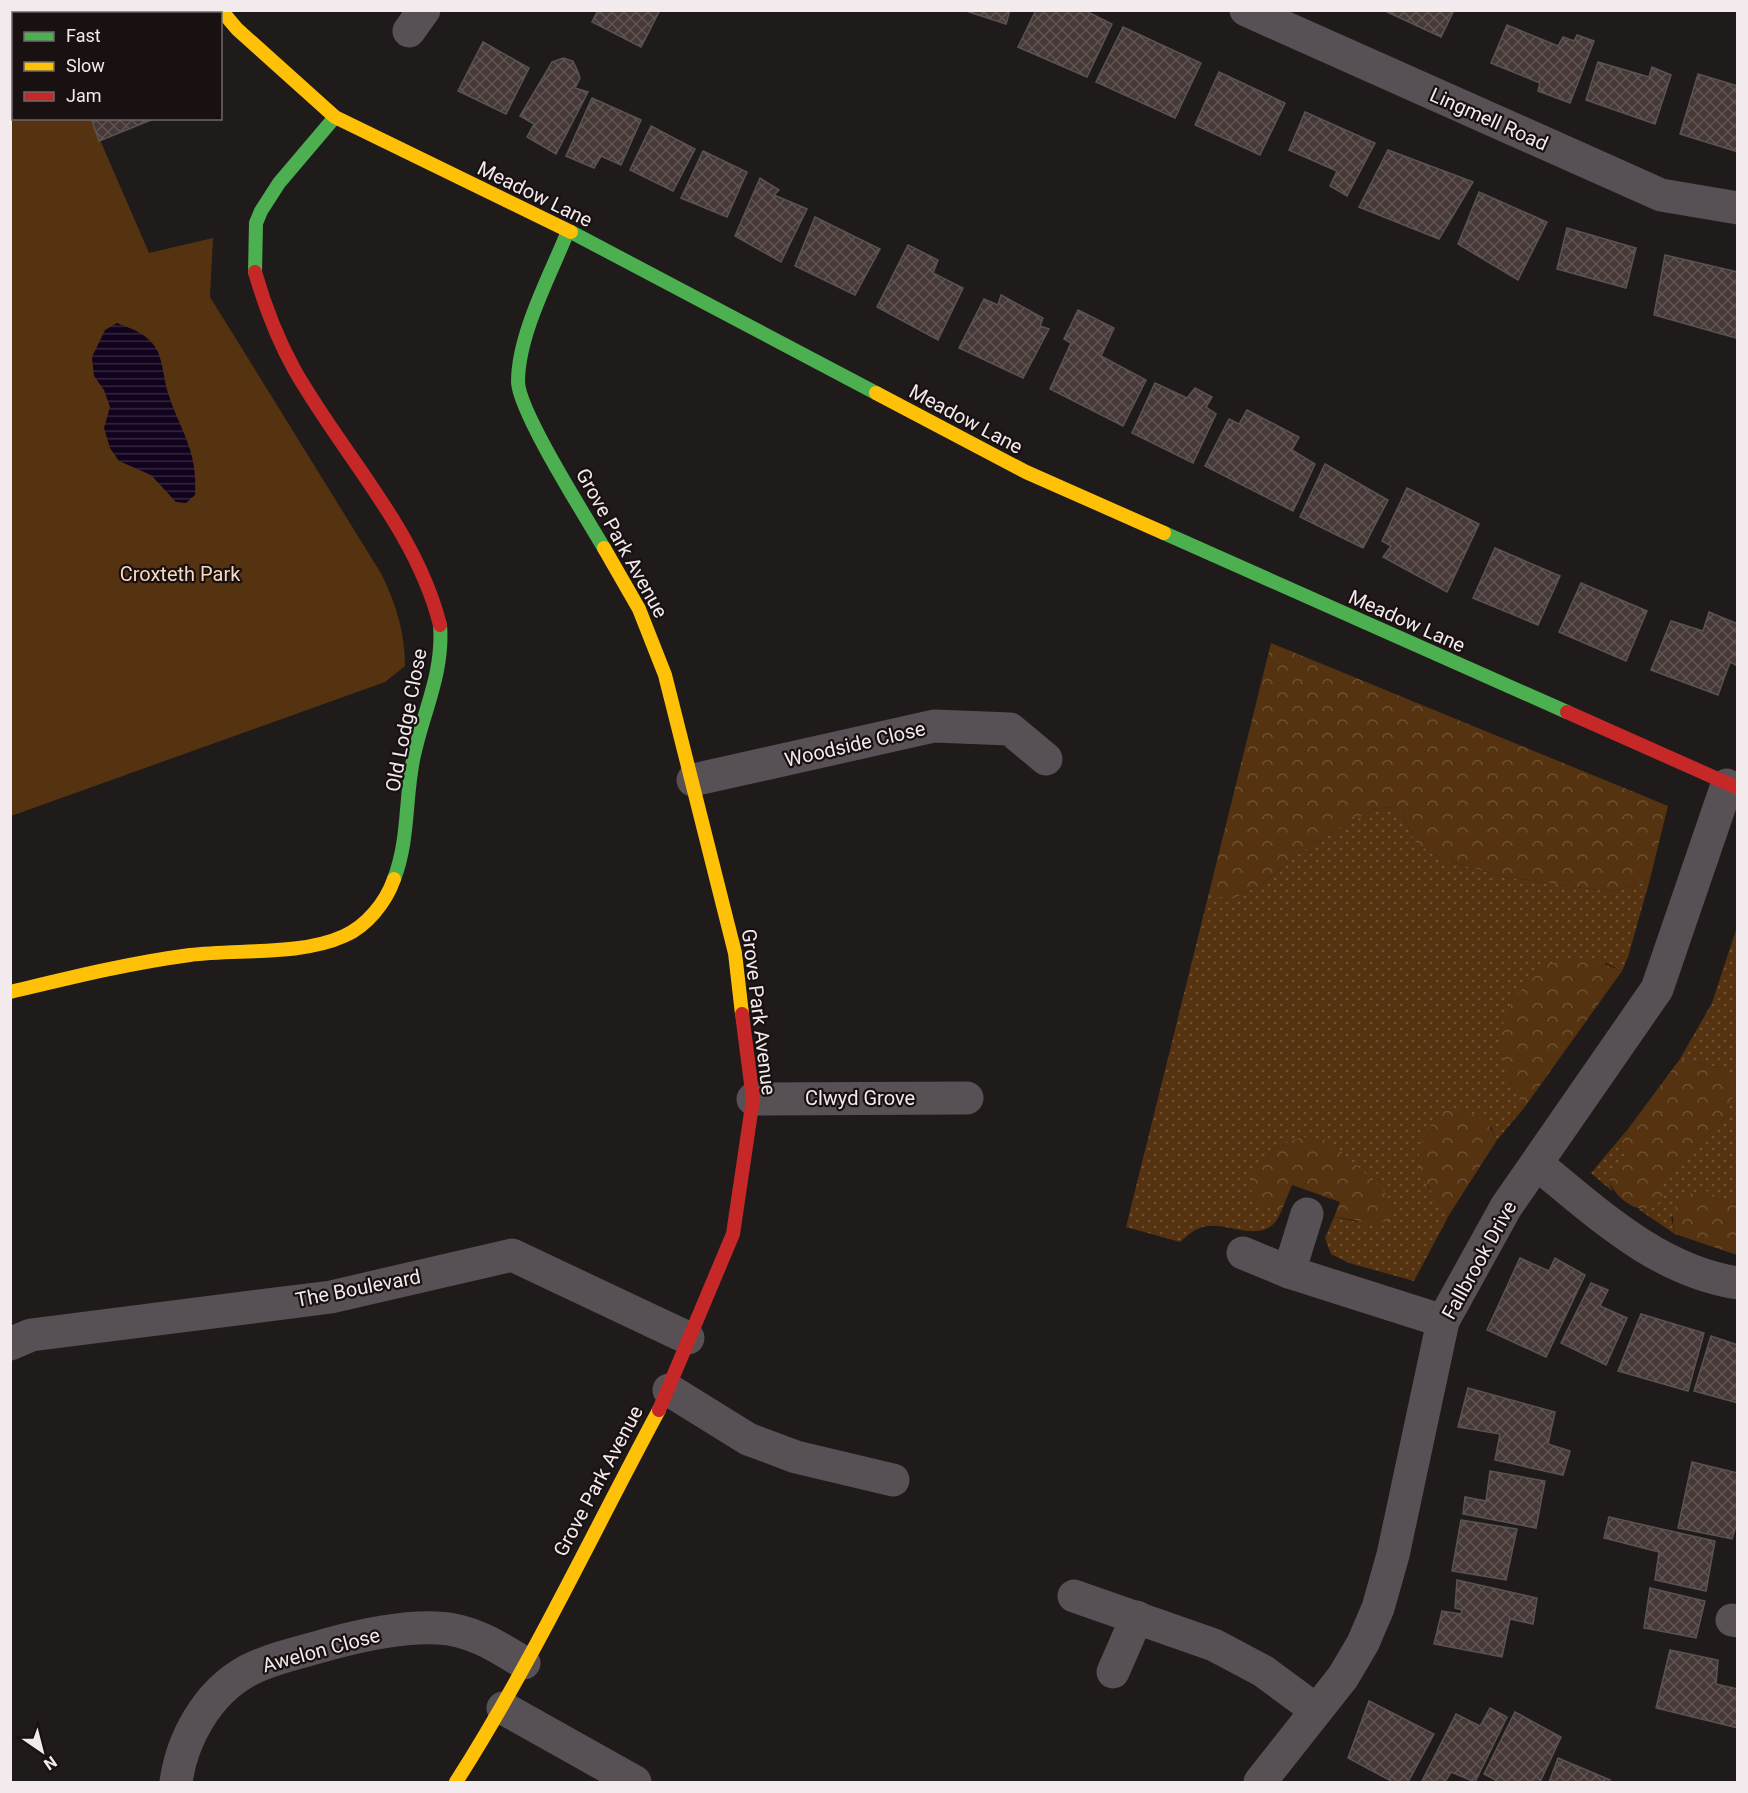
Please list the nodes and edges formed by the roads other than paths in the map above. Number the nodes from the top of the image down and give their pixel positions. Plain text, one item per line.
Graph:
1 (221, 10) edge
2 (1246, 10) edge
3 (335, 117) junction
4 (1737, 208) edge
5 (568, 231) junction
6 (1046, 759) dead end
7 (693, 780) junction
8 (1732, 786) edge
9 (10, 992) edge
10 (967, 1098) dead end
11 (753, 1099) junction
12 (1537, 1164) junction
13 (1307, 1214) dead end
14 (1243, 1253) dead end
15 (1289, 1272) junction
16 (1737, 1282) edge
17 (1443, 1321) junction
18 (688, 1338) junction
19 (10, 1344) edge
20 (669, 1390) junction
21 (893, 1480) dead end
22 (1074, 1596) dead end
23 (1137, 1617) junction
24 (524, 1663) junction
25 (1113, 1672) dead end
26 (503, 1708) junction
27 (1316, 1710) junction
28 (1270, 1779) edge
29 (176, 1782) edge
30 (456, 1782) edge
31 (635, 1782) edge

1 - 3 street, Meadow Lane
2 - 4 street, Lingmell Road
3 - 5 street, Meadow Lane
3 - 9 street, Old Lodge Close
5 - 7 street, Grove Park Avenue
5 - 8 street, Meadow Lane
6 - 7 street, Woodside Close
7 - 11 street, Grove Park Avenue
8 - 12 street, Fallbrook Drive
10 - 11 street, Clwyd Grove
11 - 18 street, Grove Park Avenue
12 - 16 street
12 - 17 street, Fallbrook Drive
13 - 15 street
14 - 15 street
15 - 17 street
17 - 27 street, Fallbrook Drive
18 - 19 street, The Boulevard
18 - 20 street, Grove Park Avenue
20 - 21 street
20 - 24 street, Grove Park Avenue
22 - 23 street
23 - 25 street
23 - 27 street
24 - 26 street, Grove Park Avenue
24 - 29 street, Awelon Close
26 - 30 street, Grove Park Avenue
26 - 31 street
27 - 28 street, Fallbrook Drive

